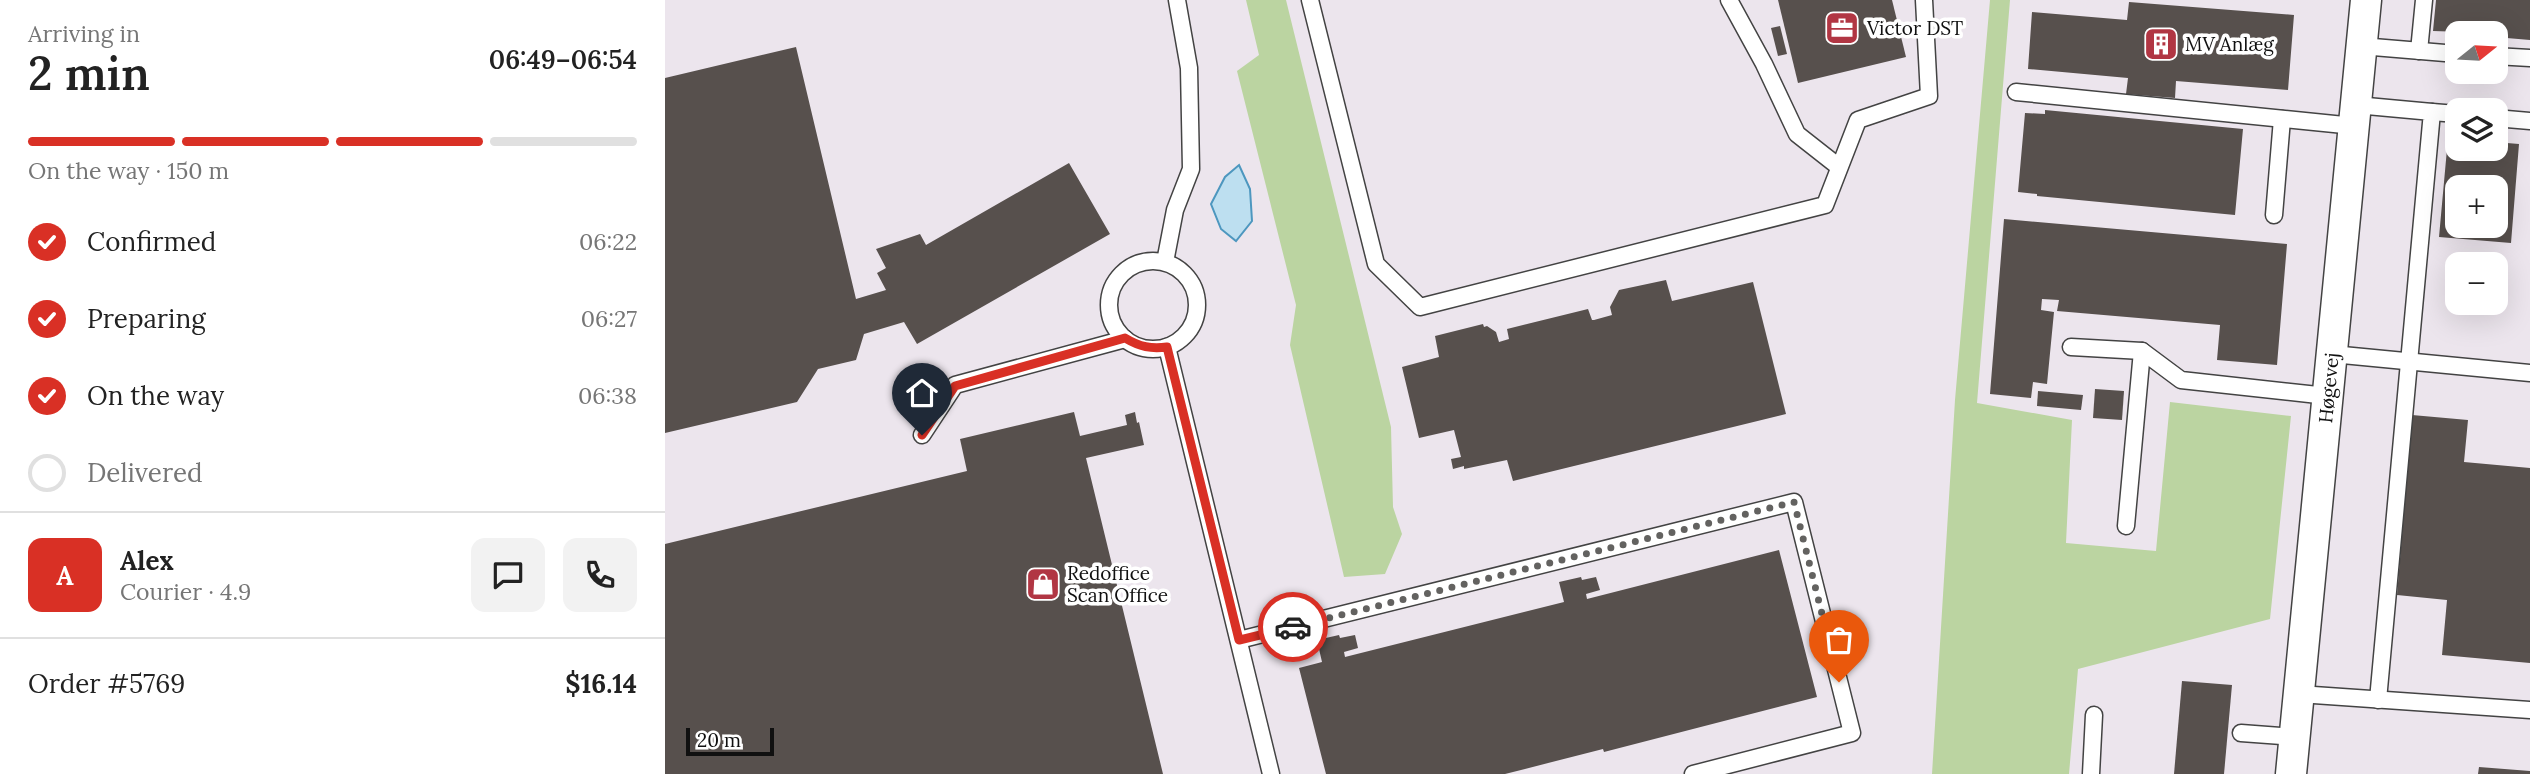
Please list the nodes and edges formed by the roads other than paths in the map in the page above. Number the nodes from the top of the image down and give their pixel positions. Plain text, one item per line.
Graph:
1 (1177, 0) edge
2 (1310, 0) edge
3 (1729, 0) edge
4 (1924, 0) edge
5 (2366, 0) edge
6 (2424, 0) edge
7 (2361, 46) junction
8 (2419, 51) junction
9 (2445, 53) edge
10 (2508, 57) edge
11 (2530, 58) edge
12 (2016, 92) dead end
13 (2432, 112) junction
14 (2445, 113) edge
15 (2355, 115) junction
16 (2282, 118) junction
17 (2508, 119) edge
18 (2530, 121) edge
19 (1839, 167) junction
20 (2274, 215) dead end
21 (1165, 262) junction
22 (1125, 338) junction
23 (1167, 347) junction
24 (2071, 347) dead end
25 (2142, 351) junction
26 (2332, 354) junction
27 (2408, 361) junction
28 (2530, 373) edge
29 (2327, 396) junction
30 (922, 435) dead end
31 (2126, 526) dead end
32 (1239, 640) junction
33 (2299, 694) junction
34 (2378, 700) junction
35 (2530, 710) edge
36 (2094, 715) dead end
37 (2241, 733) dead end
38 (2295, 737) junction
39 (1272, 774) edge
40 (1693, 774) edge
41 (2091, 774) edge
42 (2291, 774) edge

1 - 21 lane
2 - 19 lane
3 - 19 lane
4 - 19 lane
5 - 7 street, Høgevej
6 - 8 lane
7 - 8 lane
7 - 15 street, Høgevej
8 - 9 lane
10 - 11 lane
12 - 16 lane
13 - 14 lane
13 - 15 lane
13 - 27 lane
15 - 16 lane
15 - 26 street, Høgevej
16 - 20 lane
17 - 18 lane
21 - 22 lane
21 - 23 lane
22 - 23 lane
22 - 30 lane
23 - 32 lane
24 - 25 lane
25 - 29 lane
25 - 31 lane
26 - 27 lane
26 - 29 street, Høgevej
27 - 28 lane
27 - 34 lane
29 - 33 street, Høgevej
32 - 39 lane
32 - 40 lane
33 - 34 lane
33 - 38 street, Høgevej
34 - 35 lane
36 - 41 lane
37 - 38 lane
38 - 42 street, Høgevej

